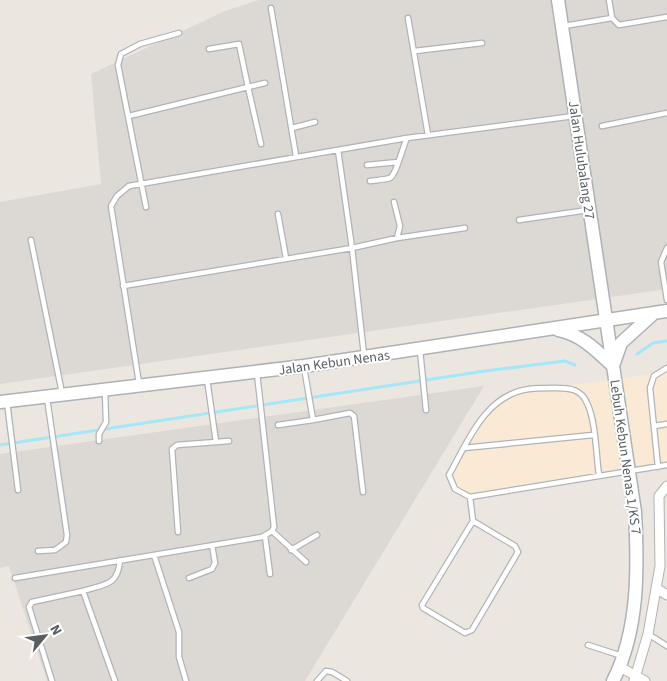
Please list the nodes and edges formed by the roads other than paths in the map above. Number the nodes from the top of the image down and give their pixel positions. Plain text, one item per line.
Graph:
1 (558, 0) edge
2 (609, 0) edge
3 (271, 8) dead end
4 (667, 17) edge
5 (408, 18) dead end
6 (612, 18) junction
7 (562, 26) junction
8 (179, 33) dead end
9 (482, 43) dead end
10 (209, 49) dead end
11 (415, 51) junction
12 (265, 84) dead end
13 (248, 87) junction
14 (667, 113) edge
15 (129, 116) junction
16 (576, 116) junction
17 (315, 122) dead end
18 (602, 126) dead end
19 (292, 128) junction
20 (428, 135) junction
21 (407, 138) junction
22 (261, 144) dead end
23 (338, 150) junction
24 (296, 156) junction
25 (398, 162) junction
26 (367, 164) dead end
27 (370, 182) dead end
28 (143, 184) junction
29 (394, 202) dead end
30 (146, 207) dead end
31 (589, 210) junction
32 (278, 214) dead end
33 (519, 220) dead end
34 (465, 228) dead end
35 (397, 238) junction
36 (31, 240) dead end
37 (352, 248) junction
38 (667, 248) edge
39 (286, 258) junction
40 (665, 273) edge
41 (123, 286) junction
42 (667, 300) edge
43 (667, 311) edge
44 (654, 313) junction
45 (606, 320) junction
46 (553, 329) junction
47 (420, 350) junction
48 (365, 358) junction
49 (612, 360) junction
50 (304, 366) junction
51 (667, 368) edge
52 (257, 372) junction
53 (207, 379) junction
54 (139, 387) junction
55 (105, 390) junction
56 (63, 394) junction
57 (46, 396) junction
58 (3, 402) edge
59 (426, 410) dead end
60 (313, 420) junction
61 (667, 424) edge
62 (278, 426) dead end
63 (654, 426) junction
64 (593, 435) junction
65 (99, 441) dead end
66 (229, 441) dead end
67 (216, 442) junction
68 (464, 448) junction
69 (667, 465) edge
70 (658, 467) junction
71 (631, 471) junction
72 (599, 475) junction
73 (667, 486) edge
74 (18, 490) dead end
75 (363, 492) dead end
76 (470, 497) junction
77 (473, 521) junction
78 (272, 531) junction
79 (178, 532) dead end
80 (317, 535) dead end
81 (265, 536) junction
82 (212, 545) junction
83 (291, 550) junction
84 (38, 551) dead end
85 (154, 555) junction
86 (120, 560) junction
87 (306, 562) dead end
88 (664, 566) edge
89 (270, 574) dead end
90 (15, 578) dead end
91 (189, 578) dead end
92 (656, 588) junction
93 (83, 591) junction
94 (667, 595) edge
95 (648, 634) junction
96 (588, 645) dead end
97 (667, 646) edge
98 (622, 662) junction
99 (635, 678) edge
100 (52, 681) edge
101 (115, 681) edge
102 (186, 681) edge
103 (317, 681) edge
104 (347, 681) edge
105 (613, 681) edge
106 (645, 681) edge

1 - 7 street, Jalan Hulubalang 27
2 - 6 lane
3 - 19 lane
4 - 6 lane
5 - 11 lane
6 - 7 lane
7 - 16 street, Jalan Hulubalang 27
8 - 15 lane
9 - 11 lane
10 - 13 lane
11 - 20 lane
12 - 13 lane
13 - 15 lane
13 - 22 lane
14 - 18 lane
15 - 28 lane
16 - 20 lane
16 - 31 street, Jalan Hulubalang 27
17 - 19 lane
19 - 24 lane
20 - 21 lane
21 - 23 lane
21 - 25 lane
23 - 24 lane
23 - 37 lane
24 - 28 lane
25 - 26 lane
25 - 27 lane
28 - 30 lane
28 - 41 lane
29 - 35 lane
31 - 33 lane
31 - 45 street, Jalan Hulubalang 27
32 - 39 lane
34 - 35 lane
35 - 37 lane
36 - 56 lane
37 - 39 lane
37 - 48 lane
38 - 40 lane
39 - 41 lane
40 - 42 lane
41 - 54 lane
43 - 44 street, Jalan Kebun Nenas
44 - 45 street, Jalan Kebun Nenas
44 - 49 street
45 - 46 street, Jalan Kebun Nenas
45 - 49 street, Lebuh Kebun Nenas 1/KS 7
46 - 47 street, Jalan Kebun Nenas
46 - 49 street
47 - 48 street, Jalan Kebun Nenas
47 - 59 lane
48 - 50 street, Jalan Kebun Nenas
49 - 71 street, Lebuh Kebun Nenas 1/KS 7
50 - 52 street, Jalan Kebun Nenas
50 - 60 lane
51 - 63 lane
52 - 53 street, Jalan Kebun Nenas
52 - 78 lane
53 - 54 street, Jalan Kebun Nenas
53 - 67 lane
54 - 55 street, Jalan Kebun Nenas
55 - 56 street, Jalan Kebun Nenas
55 - 65 lane
56 - 57 street, Jalan Kebun Nenas
57 - 58 street, Jalan Kebun Nenas
57 - 84 lane
58 - 74 lane
60 - 62 lane
60 - 75 lane
61 - 63 lane
63 - 70 lane
64 - 68 lane
64 - 68 lane
64 - 72 lane
66 - 67 lane
67 - 79 lane
68 - 76 lane
69 - 70 lane
70 - 71 lane
71 - 72 lane
71 - 98 street, Lebuh Kebun Nenas 1/KS 7
72 - 76 lane
73 - 88 street
76 - 77 lane
77 - 77 lane
78 - 81 lane
78 - 83 lane
80 - 83 lane
81 - 82 lane
81 - 89 lane
82 - 85 lane
82 - 91 lane
83 - 87 lane
85 - 86 lane
85 - 102 lane
86 - 90 lane
86 - 93 lane
88 - 92 street
92 - 94 street
92 - 95 street
93 - 100 lane
93 - 101 lane
95 - 97 lane
95 - 99 street
96 - 98 lane
98 - 99 street
98 - 105 street, Lebuh Kebun Nenas 1/KS 7
99 - 106 street
103 - 104 lane

